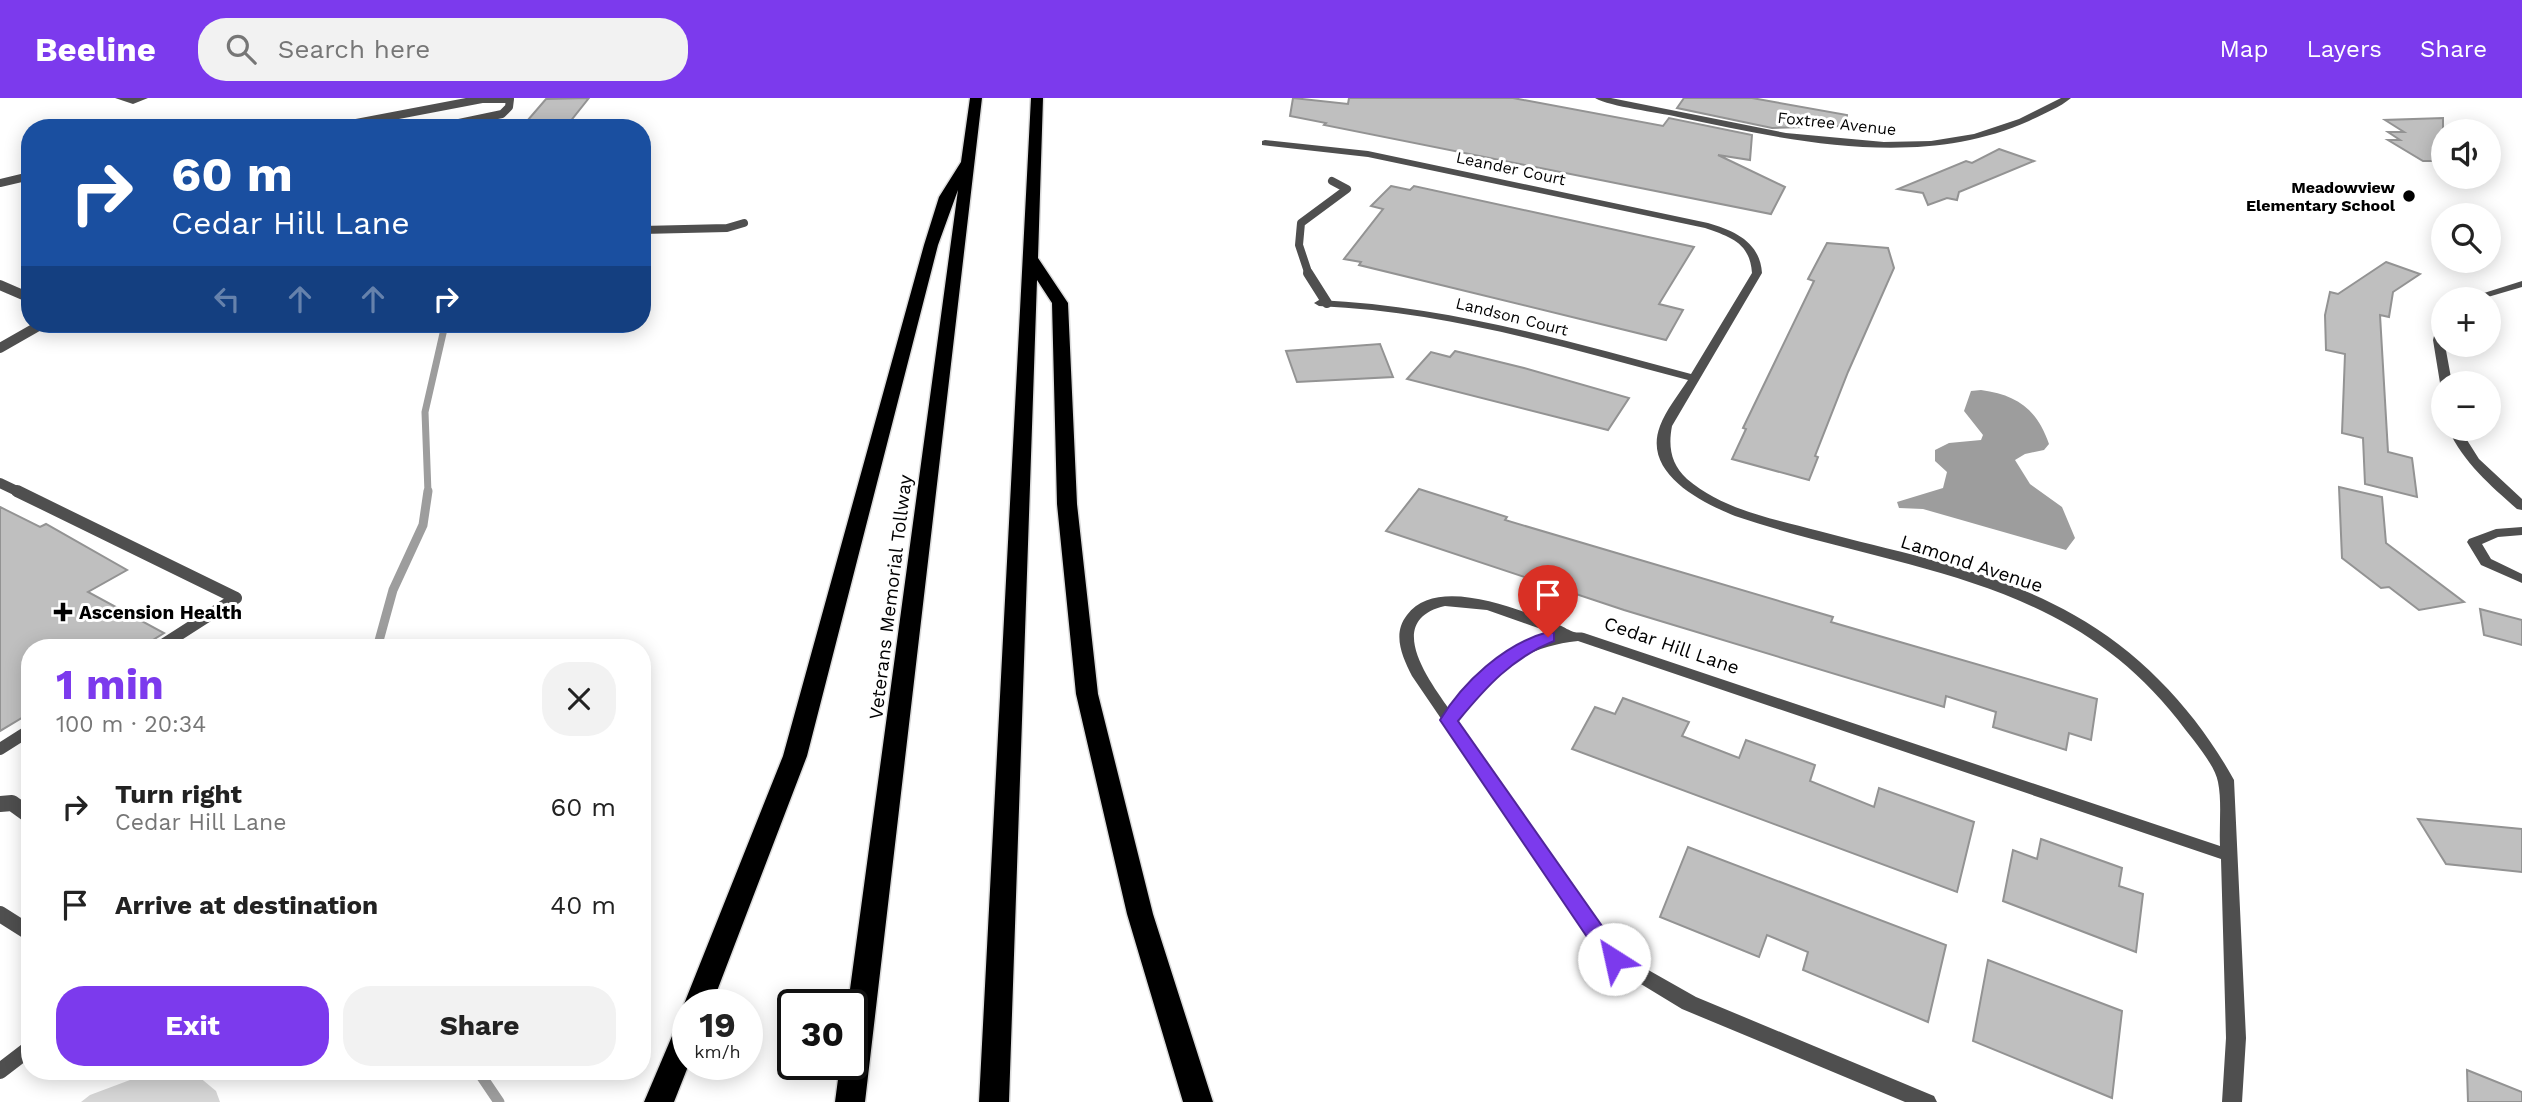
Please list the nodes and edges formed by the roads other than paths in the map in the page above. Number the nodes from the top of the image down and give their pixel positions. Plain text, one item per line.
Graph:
1 (119, 98) edge
2 (144, 98) edge
3 (976, 98) edge
4 (1037, 98) edge
5 (1599, 98) edge
6 (2062, 99) edge
7 (377, 119) edge
8 (478, 119) edge
9 (1265, 144) dead end
10 (971, 157) junction
11 (21, 178) edge
12 (1332, 181) dead end
13 (0, 183) edge
14 (744, 223) dead end
15 (651, 230) edge
16 (1746, 243) joint
17 (1032, 261) junction
18 (2522, 284) edge
19 (0, 285) edge
20 (2501, 290) edge
21 (21, 294) edge
22 (1323, 303) joint
23 (26, 333) edge
24 (0, 348) edge
25 (1695, 378) junction
26 (2460, 441) edge
27 (0, 484) edge
28 (2522, 506) edge
29 (2522, 531) edge
30 (2522, 579) edge
31 (1578, 636) junction
32 (172, 639) edge
33 (1449, 720) junction
34 (21, 736) edge
35 (0, 749) edge
36 (0, 804) edge
37 (21, 810) edge
38 (2228, 855) junction
39 (0, 914) edge
40 (21, 927) edge
41 (704, 989) edge
42 (21, 1055) edge
43 (672, 1070) edge
44 (0, 1071) edge
45 (659, 1102) edge
46 (850, 1102) edge
47 (994, 1102) edge
48 (1198, 1102) edge
49 (1927, 1102) edge
50 (2232, 1102) edge

1 - 2 street
3 - 10 highway, Veterans Memorial Tollway
4 - 17 highway
5 - 6 street, Foxtree Avenue
7 - 8 lane
9 - 16 street, Leander Court
10 - 41 highway
10 - 46 highway, Veterans Memorial Tollway
11 - 13 lane
12 - 22 lane
14 - 15 lane
16 - 25 street, Lamond Avenue
17 - 47 highway
17 - 48 highway
18 - 20 street
19 - 21 lane
22 - 25 street, Landson Court
23 - 24 lane
25 - 38 street, Lamond Avenue
26 - 28 street
27 - 32 lane
29 - 30 street
31 - 33 street, Cedar Hill Lane
31 - 33 street
31 - 38 street, Cedar Hill Lane
33 - 49 street
34 - 35 lane
36 - 37 lane
38 - 50 street, Lamond Avenue
39 - 40 lane
42 - 44 lane
43 - 45 highway

